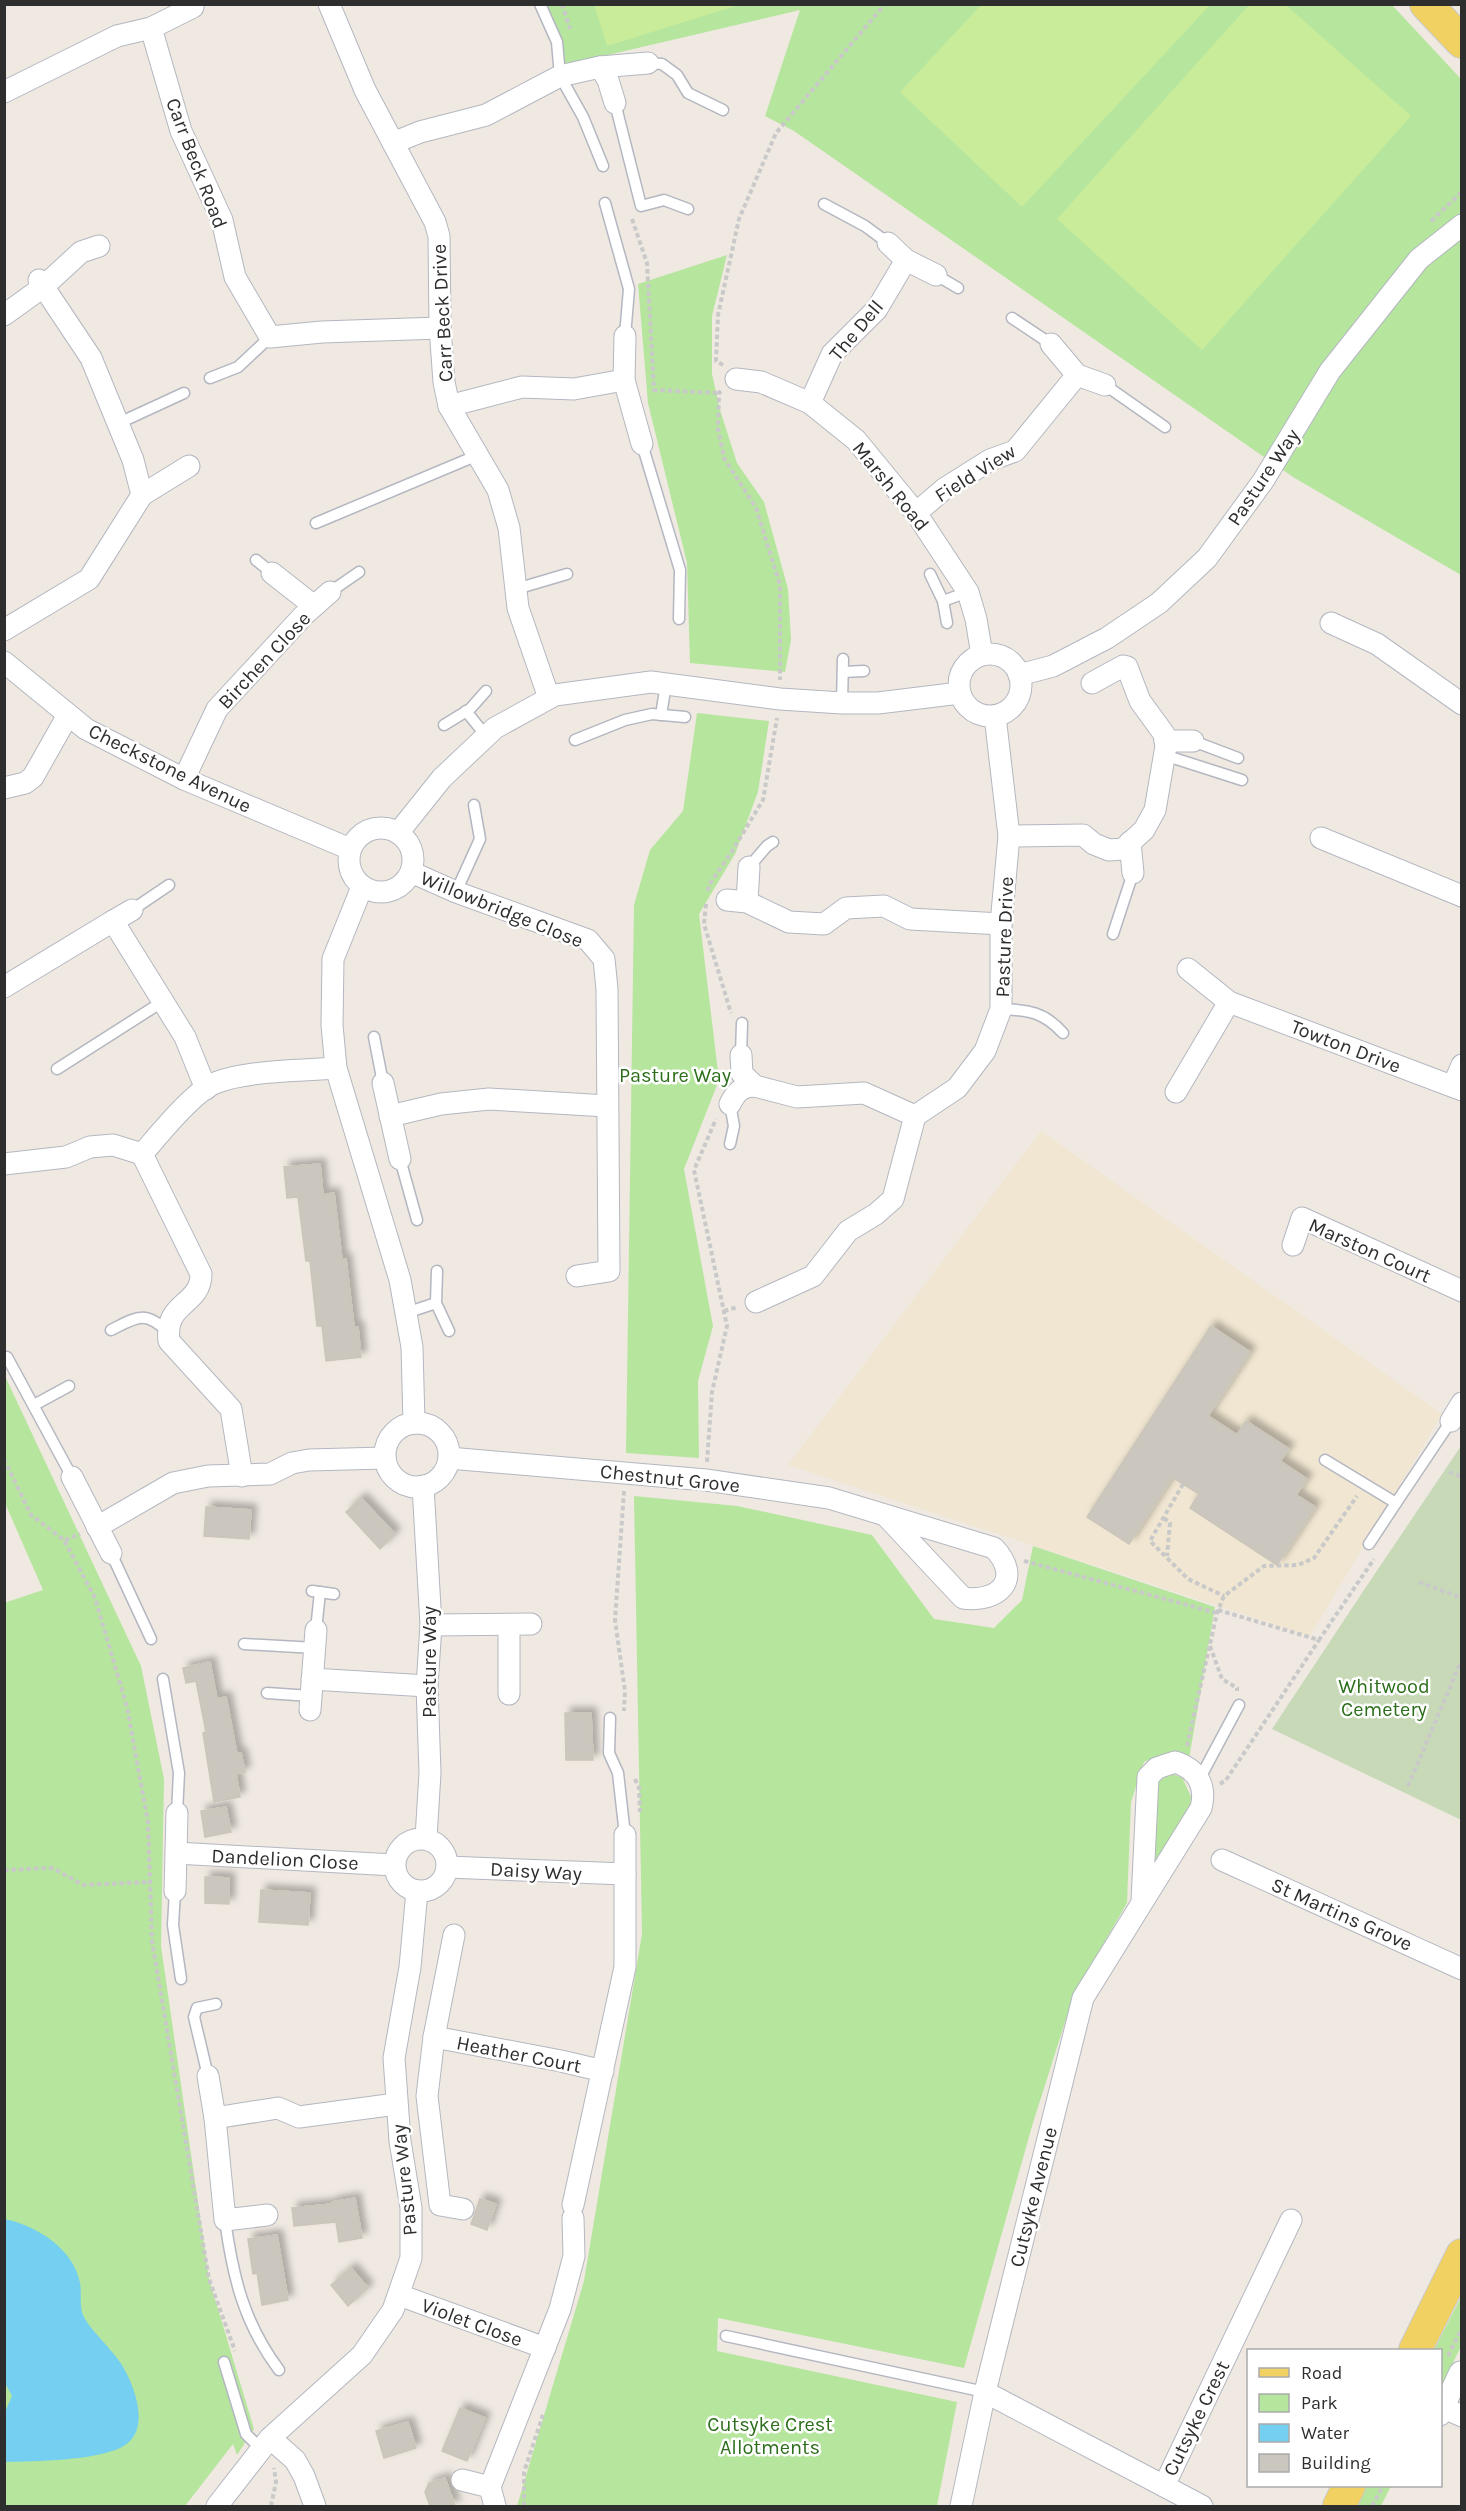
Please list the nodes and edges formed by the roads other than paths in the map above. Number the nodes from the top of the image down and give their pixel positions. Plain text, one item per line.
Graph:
1 (329, 4) edge
2 (540, 4) edge
3 (1426, 4) edge
4 (196, 6) edge
5 (151, 28) junction
6 (1461, 42) edge
7 (648, 63) joint
8 (600, 67) junction
9 (560, 76) junction
10 (4, 92) edge
11 (615, 103) joint
12 (723, 110) dead end
13 (393, 143) junction
14 (603, 166) dead end
15 (605, 203) dead end
16 (824, 204) dead end
17 (688, 209) dead end
18 (1461, 225) edge
19 (888, 243) joint
20 (99, 246) dead end
21 (906, 260) junction
22 (936, 275) joint
23 (41, 284) junction
24 (958, 288) dead end
25 (4, 315) edge
26 (1012, 318) dead end
27 (440, 328) junction
28 (626, 336) joint
29 (270, 337) junction
30 (1051, 344) joint
31 (1077, 375) junction
32 (731, 377) road end
33 (210, 378) dead end
34 (624, 380) junction
35 (1105, 385) joint
36 (184, 393) dead end
37 (810, 403) junction
38 (449, 406) junction
39 (119, 423) junction
40 (1165, 427) dead end
41 (642, 444) joint
42 (478, 455) junction
43 (189, 466) dead end
44 (142, 495) junction
45 (916, 513) junction
46 (316, 523) dead end
47 (264, 567) dead end
48 (360, 572) dead end
49 (567, 574) dead end
50 (930, 574) dead end
51 (516, 590) junction
52 (330, 592) joint
53 (968, 592) junction
54 (943, 601) junction
55 (314, 606) junction
56 (680, 619) dead end
57 (1328, 622) dead end
58 (947, 623) dead end
59 (4, 630) edge
60 (982, 655) junction
61 (843, 659) dead end
62 (4, 662) edge
63 (864, 671) dead end
64 (843, 672) junction
65 (1020, 675) junction
66 (1092, 683) dead end
67 (666, 684) junction
68 (486, 691) dead end
69 (960, 693) junction
70 (549, 698) junction
71 (842, 703) junction
72 (1461, 704) edge
73 (466, 711) junction
74 (68, 714) junction
75 (661, 715) junction
76 (995, 716) junction
77 (685, 717) dead end
78 (444, 725) dead end
79 (486, 736) junction
80 (575, 740) dead end
81 (1193, 741) joint
82 (1165, 748) junction
83 (1238, 758) dead end
84 (184, 779) junction
85 (1242, 780) dead end
86 (4, 788) edge
87 (474, 805) dead end
88 (398, 833) junction
89 (1009, 836) junction
90 (1319, 836) dead end
91 (773, 842) dead end
92 (1130, 842) junction
93 (350, 849) junction
94 (749, 867) joint
95 (411, 872) junction
96 (1132, 873) joint
97 (169, 885) dead end
98 (362, 887) junction
99 (456, 892) junction
100 (1461, 896) edge
101 (132, 910) joint
102 (113, 921) junction
103 (1001, 924) junction
104 (1113, 934) dead end
105 (1188, 969) dead end
106 (4, 987) edge
107 (162, 1002) junction
108 (1229, 1002) junction
109 (1001, 1009) junction
110 (742, 1023) dead end
111 (1063, 1033) dead end
112 (374, 1037) dead end
113 (741, 1055) joint
114 (1461, 1065) edge
115 (336, 1068) junction
116 (57, 1070) dead end
117 (383, 1083) joint
118 (755, 1086) junction
119 (1457, 1088) edge
120 (206, 1089) junction
121 (1172, 1095) dead end
122 (730, 1104) joint
123 (607, 1106) junction
124 (390, 1116) junction
125 (915, 1116) junction
126 (730, 1144) dead end
127 (142, 1154) junction
128 (400, 1159) joint
129 (4, 1164) edge
130 (417, 1220) dead end
131 (1293, 1245) dead end
132 (437, 1271) dead end
133 (577, 1276) dead end
134 (1461, 1291) edge
135 (756, 1302) dead end
136 (436, 1303) junction
137 (406, 1313) junction
138 (111, 1330) dead end
139 (449, 1331) dead end
140 (168, 1332) junction
141 (7, 1357) dead end
142 (69, 1386) dead end
143 (34, 1406) junction
144 (1456, 1412) edge
145 (414, 1423) junction
146 (385, 1458) junction
147 (449, 1458) junction
148 (1325, 1460) dead end
149 (242, 1476) junction
150 (72, 1477) joint
151 (423, 1486) junction
152 (1396, 1503) junction
153 (887, 1517) junction
154 (97, 1527) junction
155 (1369, 1544) dead end
156 (111, 1553) joint
157 (334, 1594) dead end
158 (431, 1625) junction
159 (151, 1639) dead end
160 (315, 1639) junction
161 (244, 1644) dead end
162 (163, 1679) dead end
163 (427, 1686) junction
164 (267, 1694) dead end
165 (509, 1694) dead end
166 (311, 1695) junction
167 (1239, 1705) road end
168 (610, 1718) dead end
169 (1202, 1786) junction
170 (177, 1813) joint
171 (625, 1835) joint
172 (426, 1838) junction
173 (176, 1853) junction
174 (1222, 1860) dead end
175 (394, 1865) junction
176 (447, 1867) junction
177 (625, 1874) junction
178 (175, 1891) joint
179 (417, 1891) junction
180 (1142, 1901) junction
181 (454, 1935) dead end
182 (1461, 1969) edge
183 (181, 1979) dead end
184 (216, 2004) dead end
185 (434, 2037) junction
186 (603, 2071) junction
187 (208, 2076) joint
188 (396, 2104) junction
189 (215, 2118) junction
190 (463, 2209) dead end
191 (573, 2212) joint
192 (267, 2215) dead end
193 (225, 2220) junction
194 (1291, 2220) dead end
195 (1461, 2255) edge
196 (399, 2295) junction
197 (726, 2336) dead end
198 (545, 2348) junction
199 (1415, 2349) edge
200 (224, 2362) dead end
201 (1456, 2367) edge
202 (279, 2370) dead end
203 (985, 2392) junction
204 (1448, 2413) edge
205 (265, 2443) junction
206 (462, 2480) dead end
207 (1164, 2486) junction
208 (1348, 2487) edge
209 (492, 2497) edge
210 (217, 2506) edge
211 (315, 2506) edge
212 (961, 2506) edge
213 (1202, 2506) edge
214 (1339, 2506) edge

1 - 13 street, Carr Beck Drive
2 - 9 lane
3 - 6 main road
4 - 5 street
5 - 10 street
5 - 29 street, Carr Beck Road
7 - 8 street
7 - 12 lane
8 - 9 street
8 - 11 street
9 - 13 street
9 - 14 lane
11 - 17 lane
13 - 27 street, Carr Beck Drive
15 - 28 lane
16 - 19 lane
18 - 65 street, Pasture Way
19 - 21 street
20 - 23 street
21 - 22 street
21 - 37 street, The Dell
22 - 24 lane
23 - 25 street
23 - 39 street
26 - 30 lane
27 - 29 street
27 - 38 street, Carr Beck Drive
28 - 34 street
29 - 33 lane
30 - 31 street
31 - 35 street
31 - 45 street, Field View
32 - 37 street, Marsh Road
34 - 38 street
34 - 41 street
35 - 40 lane
36 - 39 lane
37 - 45 street, Marsh Road
38 - 42 street, Carr Beck Drive
39 - 44 street
41 - 56 lane
42 - 46 lane
42 - 51 street, Carr Beck Drive
43 - 44 street
44 - 59 street
45 - 53 street, Marsh Road
47 - 55 street, Birchen Close
48 - 52 lane
49 - 51 lane
50 - 54 lane
51 - 70 street, Carr Beck Drive
52 - 55 street, Birchen Close
53 - 54 lane
53 - 60 street, Marsh Road
54 - 58 lane
55 - 84 street, Birchen Close
57 - 72 street
60 - 65 street
60 - 69 street
61 - 64 lane
62 - 74 street, Checkstone Avenue
63 - 64 lane
64 - 71 lane
65 - 76 street
66 - 82 street
67 - 70 street
67 - 71 street
67 - 75 lane
68 - 73 lane
69 - 71 street
69 - 76 street
70 - 79 street
73 - 78 lane
73 - 79 lane
74 - 84 street, Checkstone Avenue
74 - 86 street
75 - 77 lane
75 - 80 lane
76 - 89 street, Pasture Drive
79 - 88 street
81 - 82 street
81 - 83 lane
82 - 85 lane
82 - 92 street
84 - 93 street, Checkstone Avenue
87 - 99 lane
88 - 93 street
88 - 95 street
89 - 92 street
89 - 103 street, Pasture Drive
90 - 100 street
91 - 94 lane
92 - 96 street
93 - 98 street
94 - 103 street
95 - 98 street
95 - 99 street, Willowbridge Close
96 - 104 lane
97 - 101 lane
98 - 115 street
99 - 123 street, Willowbridge Close
101 - 102 street
102 - 106 street
102 - 107 street
103 - 109 street, Pasture Drive
105 - 108 street, Towton Drive
107 - 116 lane
107 - 120 street
108 - 119 street, Towton Drive
108 - 121 street
109 - 111 lane
109 - 125 street, Pasture Drive
110 - 113 lane
112 - 117 lane
113 - 118 street
114 - 119 street
115 - 120 street
115 - 137 street
117 - 124 street
118 - 122 street
118 - 125 street
120 - 127 street
122 - 126 lane
123 - 124 street
123 - 133 street, Willowbridge Close
124 - 128 street
125 - 135 street
127 - 129 street
127 - 140 street
128 - 130 lane
131 - 134 street, Marston Court
132 - 136 lane
136 - 137 lane
136 - 139 lane
137 - 145 street
138 - 140 lane
140 - 149 street
141 - 143 lane
142 - 143 lane
143 - 150 lane
144 - 152 lane
145 - 146 street
145 - 147 street
146 - 149 street
146 - 151 street
147 - 151 street
147 - 153 street, Chestnut Grove
148 - 152 lane
149 - 154 street
150 - 154 street
151 - 158 street, Pasture Way
152 - 155 lane
153 - 153 street, Chestnut Grove
154 - 156 street
156 - 159 lane
157 - 160 lane
158 - 163 street, Pasture Way
158 - 165 street
160 - 161 lane
160 - 166 street
162 - 170 lane
163 - 166 street
163 - 172 street, Pasture Way
164 - 166 lane
167 - 169 lane
168 - 171 lane
169 - 180 street, Cutsyke Avenue
169 - 180 street, Cutsyke Avenue
170 - 173 street
171 - 177 street
172 - 175 street
172 - 176 street
173 - 175 street, Dandelion Close
173 - 178 street
174 - 182 street, St Martins Grove
175 - 179 street
176 - 177 street, Daisy Way
176 - 179 street
177 - 186 street, Heather Court
178 - 183 lane
179 - 188 street, Pasture Way
180 - 203 street, Cutsyke Avenue
181 - 185 street, Heather Court
184 - 187 lane
185 - 186 street, Heather Court
185 - 190 street, Heather Court
186 - 191 street, Heather Court
187 - 189 street
188 - 189 street
188 - 196 street, Pasture Way
189 - 193 street
191 - 198 street, Violet Close
192 - 193 street
193 - 202 lane
194 - 207 street, Cutsyke Crest
195 - 199 main road
196 - 198 street, Violet Close
196 - 205 street, Pasture Way
197 - 203 lane
198 - 209 street, Violet Close
200 - 205 lane
201 - 204 street
203 - 207 street, Cutsyke Crest
203 - 212 street, Cutsyke Avenue
205 - 210 street, Pasture Way
205 - 211 street
206 - 209 street, Violet Close
207 - 213 street, Cutsyke Crest
208 - 214 main road

